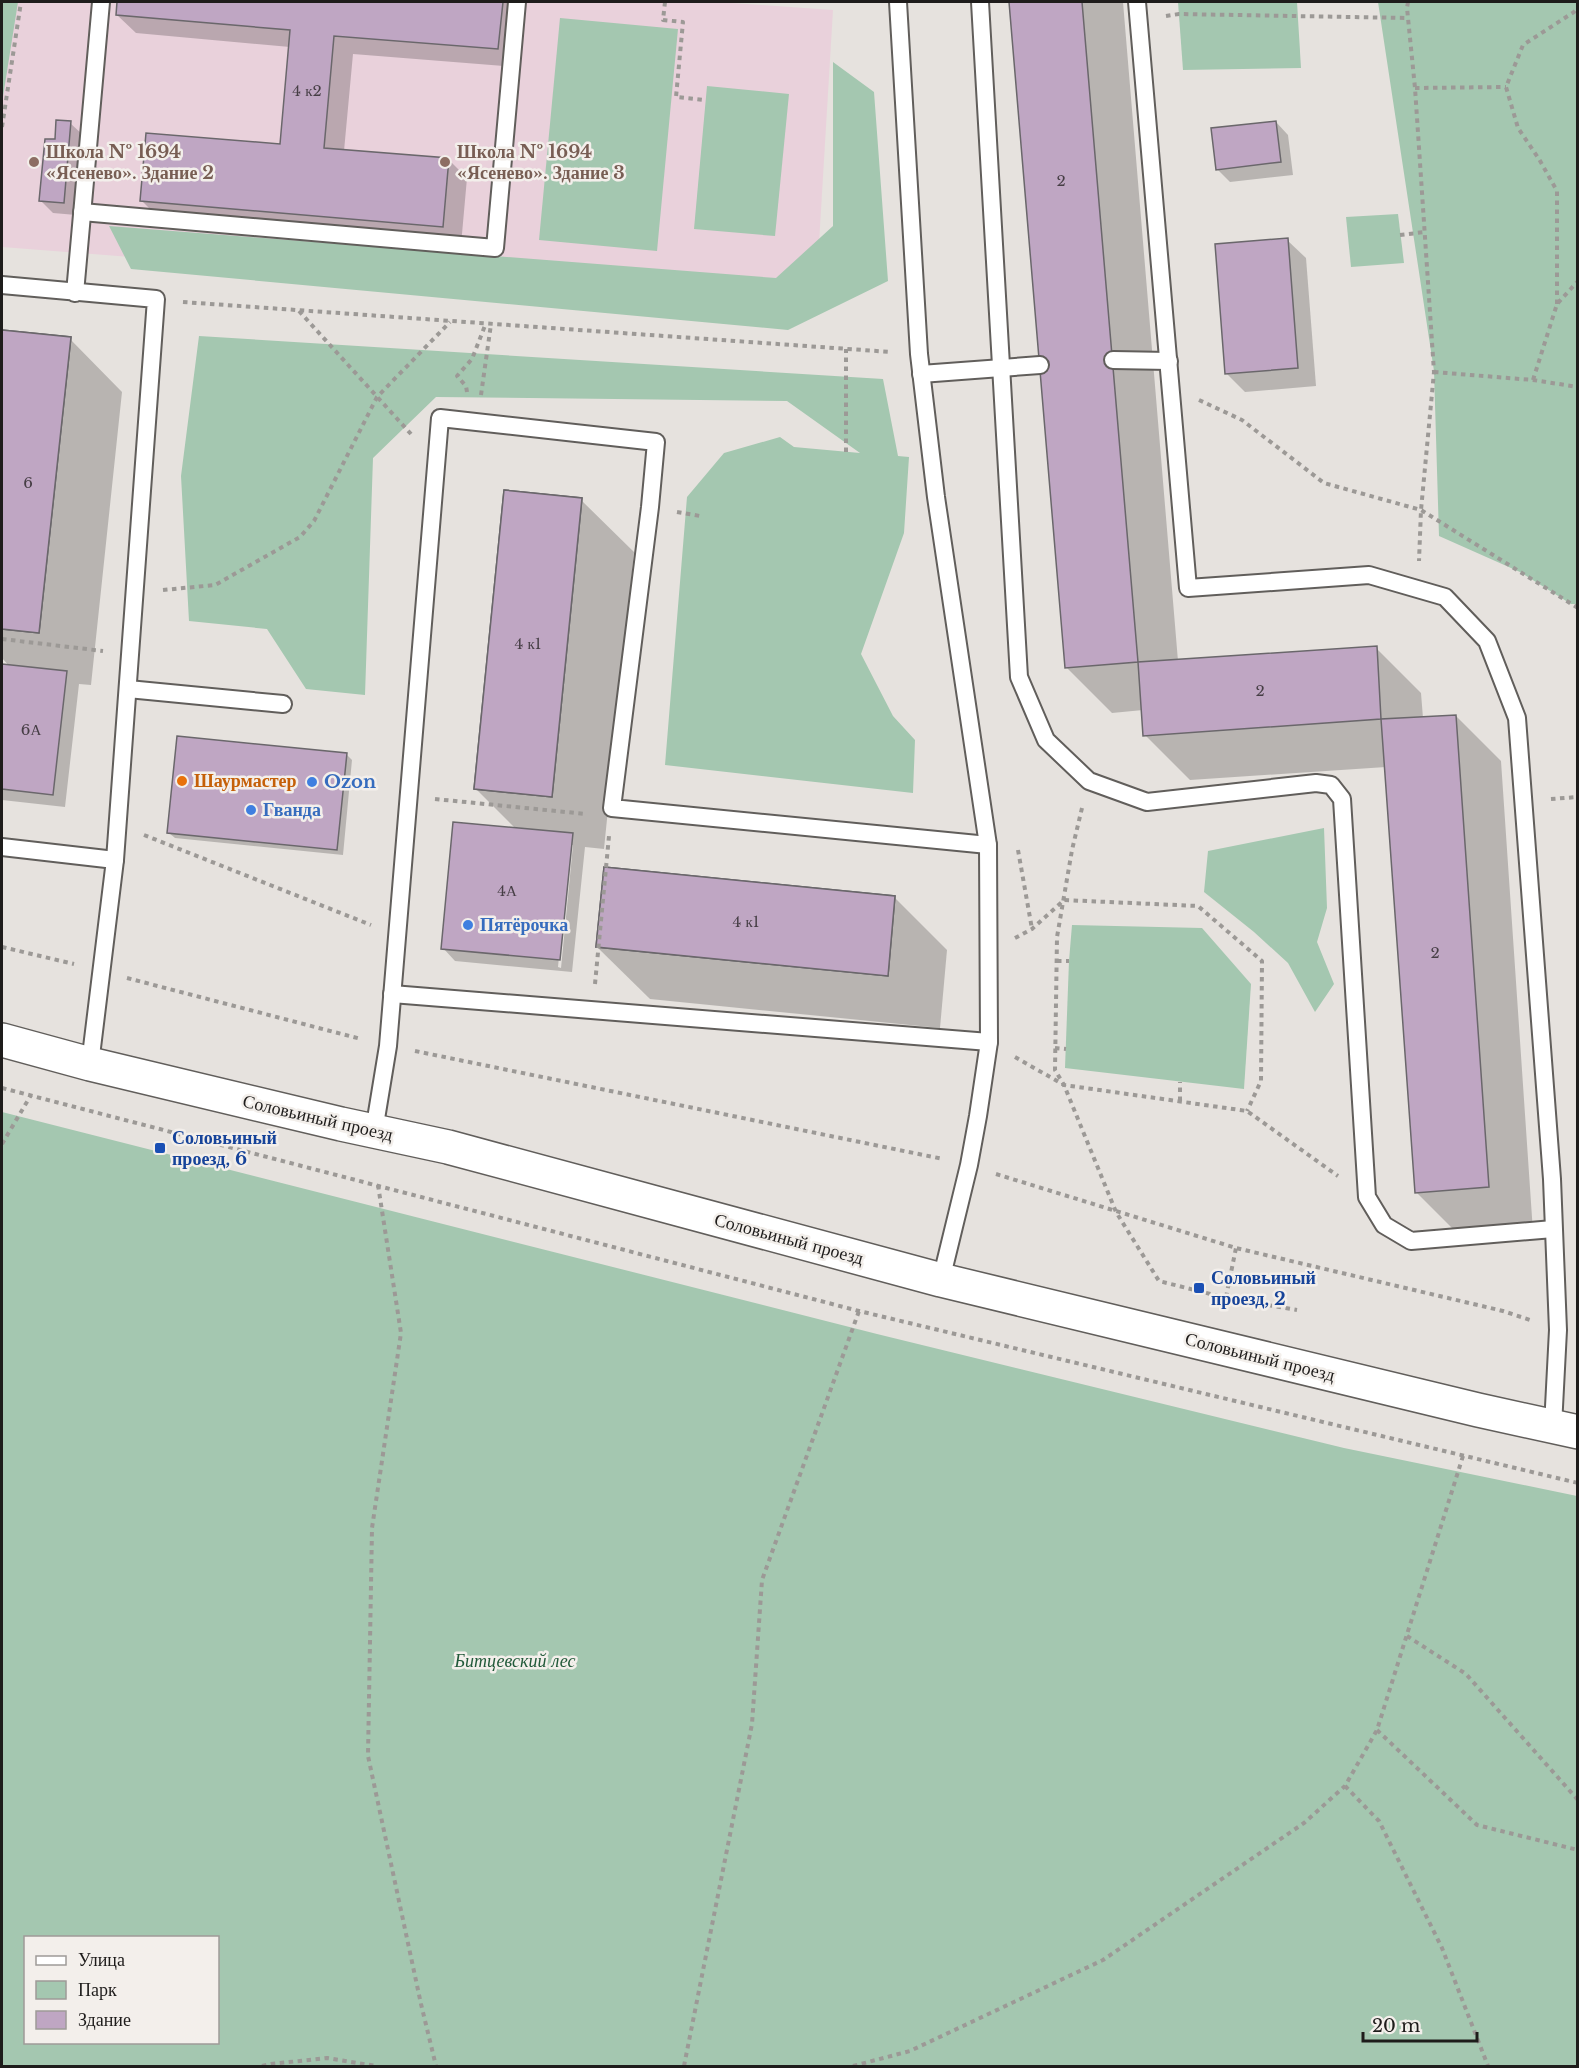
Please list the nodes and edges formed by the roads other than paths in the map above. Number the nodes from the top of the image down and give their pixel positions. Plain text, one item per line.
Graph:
1 (101, 2) edge
2 (516, 2) edge
3 (898, 2) edge
4 (980, 2) edge
5 (1137, 2) edge
6 (82, 212) junction
7 (2, 285) edge
8 (75, 293) junction
9 (1113, 360) dead end
10 (1169, 361) junction
11 (1040, 365) dead end
12 (1002, 368) junction
13 (921, 374) junction
14 (128, 688) junction
15 (283, 704) dead end
16 (988, 845) junction
17 (2, 847) edge
18 (115, 860) junction
19 (392, 994) junction
20 (2, 1040) edge
21 (989, 1042) junction
22 (90, 1064) junction
23 (374, 1131) junction
24 (1553, 1229) junction
25 (941, 1280) junction
26 (1565, 1429) edge

1 - 6 lane
2 - 6 lane
3 - 13 lane
4 - 12 lane
5 - 10 lane
6 - 8 lane
7 - 8 lane
8 - 14 lane
9 - 10 lane
10 - 24 lane
11 - 12 lane
12 - 13 lane
12 - 24 lane
13 - 16 lane
14 - 15 lane
14 - 18 lane
16 - 19 lane
16 - 21 lane
17 - 18 lane
18 - 22 lane
19 - 21 lane
19 - 23 lane
20 - 22 street, Соловьиный проезд
21 - 25 lane
22 - 23 street, Соловьиный проезд
23 - 25 street, Соловьиный проезд
24 - 26 lane
25 - 26 street, Соловьиный проезд

